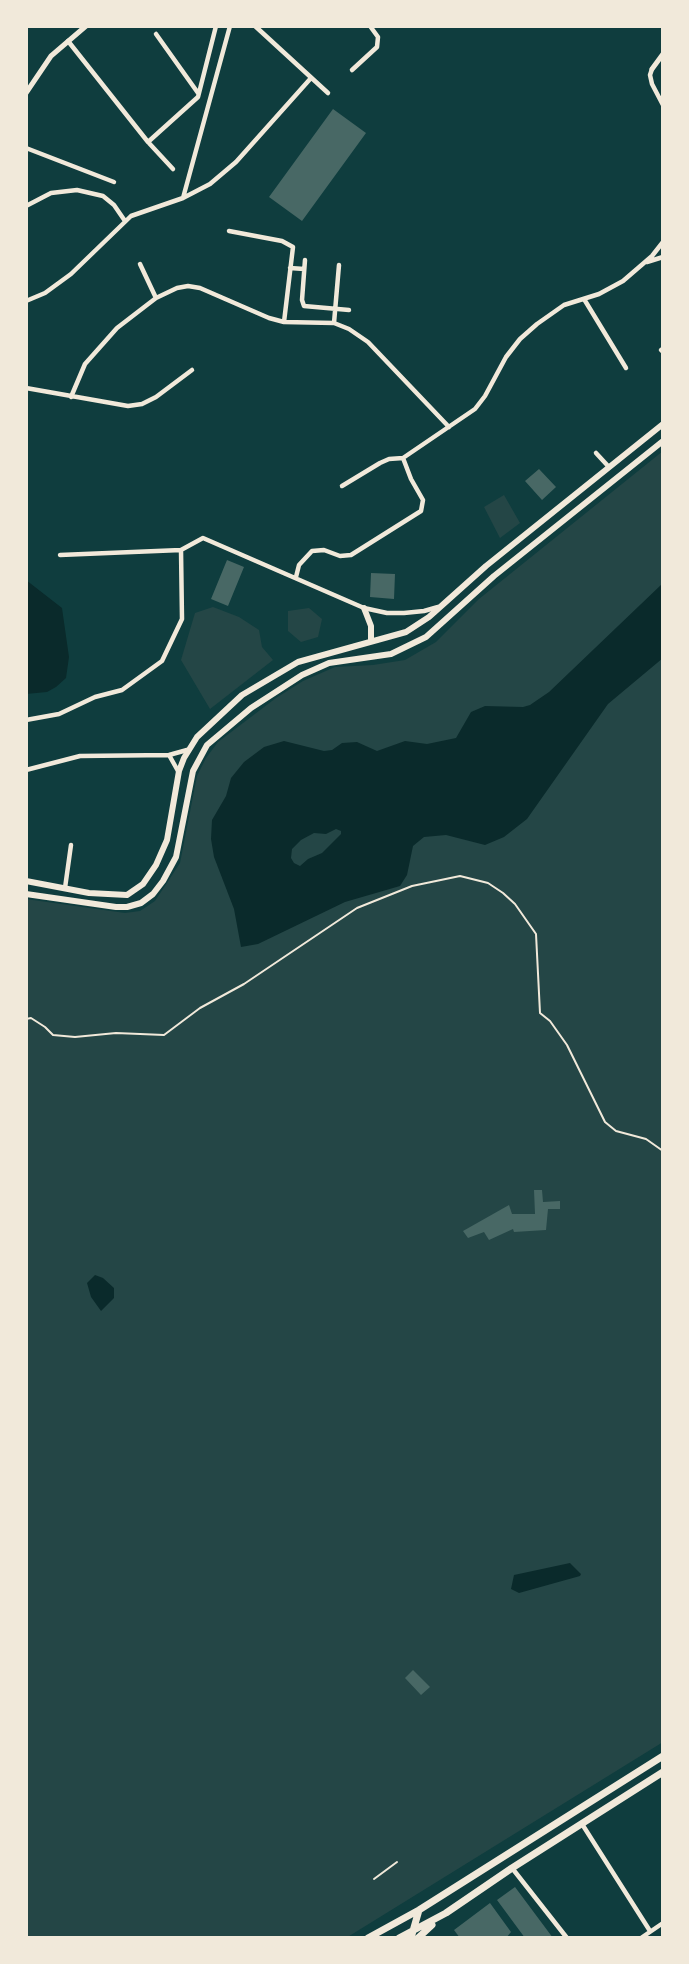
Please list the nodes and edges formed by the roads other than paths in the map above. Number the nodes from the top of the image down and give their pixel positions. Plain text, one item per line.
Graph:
1 (86, 26) edge
2 (216, 26) edge
3 (230, 26) edge
4 (255, 26) edge
5 (370, 26) edge
6 (156, 34) dead end
7 (68, 40) junction
8 (663, 54) edge
9 (652, 69) joint
10 (352, 70) dead end
11 (312, 78) junction
12 (26, 93) edge
13 (328, 93) dead end
14 (198, 94) junction
15 (663, 105) edge
16 (148, 142) junction
17 (26, 148) edge
18 (173, 169) dead end
19 (114, 182) dead end
20 (183, 198) junction
21 (26, 206) edge
22 (125, 221) junction
23 (229, 231) dead end
24 (663, 243) edge
25 (663, 257) edge
26 (305, 260) dead end
27 (140, 264) dead end
28 (643, 264) junction
29 (338, 265) dead end
30 (290, 268) junction
31 (304, 269) junction
32 (156, 298) junction
33 (584, 299) junction
34 (26, 300) edge
35 (335, 309) junction
36 (349, 310) dead end
37 (284, 322) junction
38 (334, 323) junction
39 (626, 368) dead end
40 (192, 370) dead end
41 (26, 388) edge
42 (71, 397) junction
43 (663, 424) edge
44 (449, 427) junction
45 (663, 441) edge
46 (596, 453) dead end
47 (623, 454) junction
48 (402, 458) junction
49 (632, 464) junction
50 (608, 466) junction
51 (342, 486) dead end
52 (181, 550) junction
53 (61, 555) dead end
54 (296, 577) junction
55 (442, 605) junction
56 (364, 608) junction
57 (371, 641) junction
58 (26, 720) edge
59 (189, 750) junction
60 (169, 755) junction
61 (26, 770) edge
62 (179, 771) junction
63 (71, 845) dead end
64 (26, 881) edge
65 (65, 888) junction
66 (26, 894) edge
67 (663, 1756) edge
68 (663, 1772) edge
69 (582, 1824) junction
70 (512, 1868) junction
71 (419, 1910) junction
72 (400, 1920) junction
73 (663, 1923) edge
74 (650, 1931) junction
75 (414, 1935) edge
76 (368, 1938) edge
77 (397, 1938) edge
78 (567, 1938) edge
79 (641, 1938) edge

1 - 7 street
2 - 14 street
3 - 20 street
4 - 11 street
5 - 10 street
6 - 14 street
7 - 12 street
7 - 16 street
8 - 9 street
9 - 15 street
11 - 13 street
11 - 20 street
14 - 16 street
16 - 18 street
17 - 19 street
20 - 22 street
21 - 22 street
22 - 34 street
23 - 30 street
24 - 28 street
25 - 28 street
26 - 31 street
27 - 32 street
28 - 33 street
29 - 35 street
30 - 31 street
30 - 37 street
31 - 35 street
32 - 37 street
32 - 42 street
33 - 39 street
33 - 44 street
35 - 36 street
35 - 38 street
37 - 38 street
38 - 44 street
40 - 42 street
41 - 42 street
43 - 47 main road
44 - 48 street
45 - 49 main road
46 - 50 street
47 - 49 main road
47 - 50 main road
48 - 51 street
48 - 54 street
49 - 66 main road
50 - 55 main road
52 - 53 street
52 - 54 street
52 - 58 street
54 - 56 street
55 - 56 street
55 - 57 main road
56 - 57 main road
57 - 59 main road
59 - 60 street
59 - 62 main road
60 - 61 street
60 - 62 street
62 - 65 main road
63 - 65 street
64 - 65 main road
67 - 71 main road
68 - 69 main road
69 - 70 main road
69 - 74 street
70 - 75 main road
70 - 78 street
71 - 72 main road
71 - 75 main road
72 - 76 main road
72 - 77 main road
73 - 74 street
74 - 79 street
75 - 77 main road

